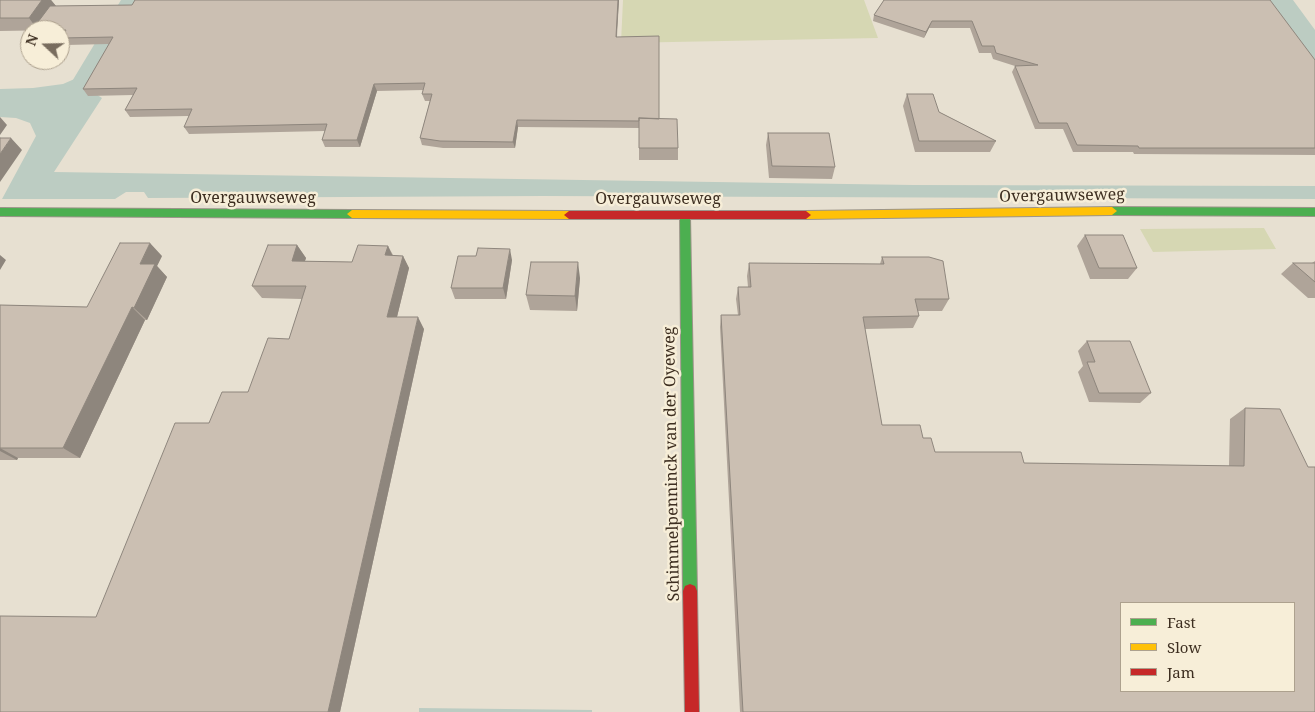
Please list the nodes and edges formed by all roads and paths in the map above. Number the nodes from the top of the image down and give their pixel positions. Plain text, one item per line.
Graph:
1 (0, 212) edge
2 (1315, 212) edge
3 (685, 216) junction
4 (692, 712) edge

1 - 3 street, Overgauwseweg
2 - 3 street, Overgauwseweg
3 - 4 street, Schimmelpenninck van der Oyeweg

